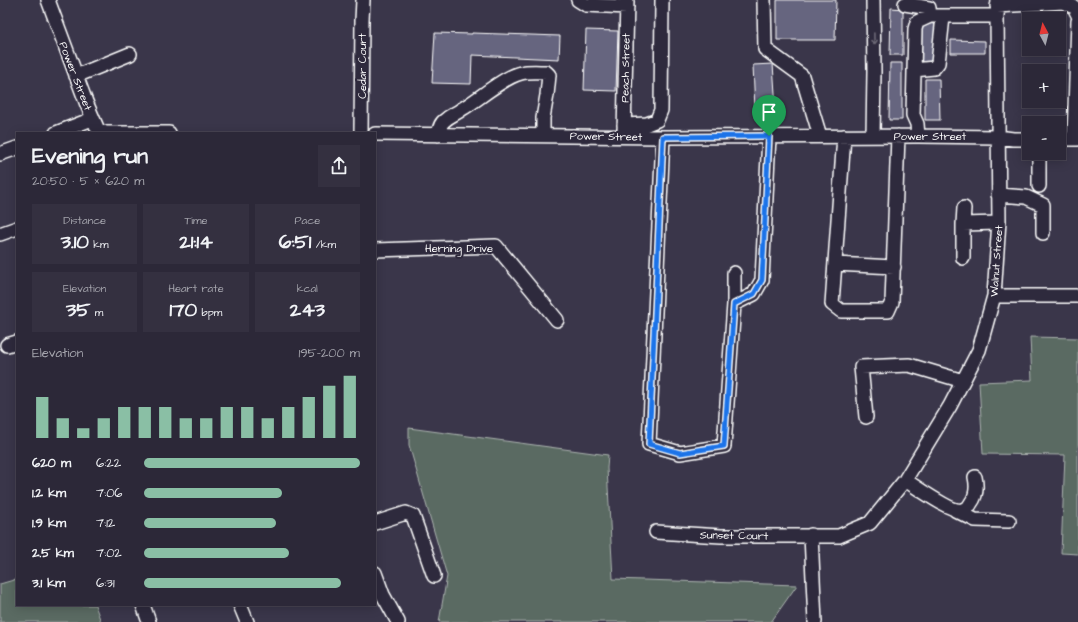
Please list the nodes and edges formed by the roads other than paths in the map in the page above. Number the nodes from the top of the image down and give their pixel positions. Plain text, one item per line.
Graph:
1 (48, 0) edge
2 (363, 0) edge
3 (578, 0) edge
4 (662, 0) edge
5 (764, 0) edge
6 (873, 0) edge
7 (627, 4) edge
8 (905, 4) dead end
9 (998, 8) edge
10 (1078, 14) edge
11 (937, 17) junction
12 (1078, 21) edge
13 (130, 54) dead end
14 (914, 70) junction
15 (76, 76) junction
16 (92, 119) junction
17 (76, 130) edge
18 (624, 131) junction
19 (63, 132) edge
20 (101, 132) edge
21 (361, 132) edge
22 (376, 134) edge
23 (438, 135) junction
24 (543, 135) junction
25 (769, 136) junction
26 (820, 136) junction
27 (844, 136) junction
28 (873, 136) junction
29 (898, 136) junction
30 (918, 136) junction
31 (663, 137) junction
32 (998, 137) junction
33 (1022, 139) edge
34 (1076, 139) edge
35 (16, 148) edge
36 (0, 154) edge
37 (1039, 160) edge
38 (1039, 186) dead end
39 (998, 195) junction
40 (964, 208) dead end
41 (998, 223) junction
42 (963, 224) junction
43 (16, 228) edge
44 (1043, 233) dead end
45 (0, 234) edge
46 (376, 250) edge
47 (963, 258) dead end
48 (836, 264) junction
49 (894, 266) junction
50 (734, 273) dead end
51 (994, 296) junction
52 (1078, 296) edge
53 (734, 304) junction
54 (557, 320) dead end
55 (963, 381) junction
56 (866, 417) dead end
57 (975, 477) dead end
58 (905, 480) junction
59 (952, 509) junction
60 (1009, 521) dead end
61 (376, 523) edge
62 (656, 532) dead end
63 (811, 535) junction
64 (434, 576) dead end
65 (376, 577) edge
66 (143, 606) edge
67 (240, 606) edge
68 (149, 622) edge
69 (247, 622) edge
70 (398, 622) edge
71 (815, 622) edge

1 - 15 street, Power Street
2 - 21 street, Cedar Court
3 - 7 street
4 - 18 street
5 - 26 street
6 -> 28 street
7 - 18 street, Peach Street
8 - 11 street
9 - 10 street
9 - 11 street
9 - 32 street, Walnut Street
11 - 14 street
11 - 14 street
12 - 34 street
13 - 15 street
14 - 30 street
15 - 16 street, Power Street
16 - 17 street
16 - 20 street, Power Street
17 - 19 street
18 - 24 street, Power Street
18 - 31 street, Power Street
22 - 23 street, Power Street
23 - 24 street, Power Street
23 - 24 street
25 - 26 street, Power Street
25 - 31 street, Power Street
25 - 53 street
26 - 27 street, Power Street
27 - 28 street, Power Street
27 - 48 street
28 - 29 street, Power Street
29 - 30 street, Power Street
29 - 49 street
30 - 32 street, Power Street
31 - 53 street
32 - 33 street, Power Street
32 - 39 street, Walnut Street
35 - 36 street
37 - 38 street
39 - 41 street, Walnut Street
39 - 44 street
40 - 42 street
41 - 42 street
41 - 51 street, Walnut Street
42 - 47 street
43 - 45 street
46 - 54 street, Herning Drive
48 - 49 street
48 - 49 street
50 - 53 street
51 - 52 street
51 - 55 street, Walnut Street
55 - 56 street
55 - 58 street, Walnut Street
57 - 59 street
58 - 59 street
58 - 63 street, Walnut Street
59 - 60 street
61 - 64 street
62 - 63 street, Sunset Court
63 - 71 street
65 - 70 street
66 - 68 street
67 - 69 street

